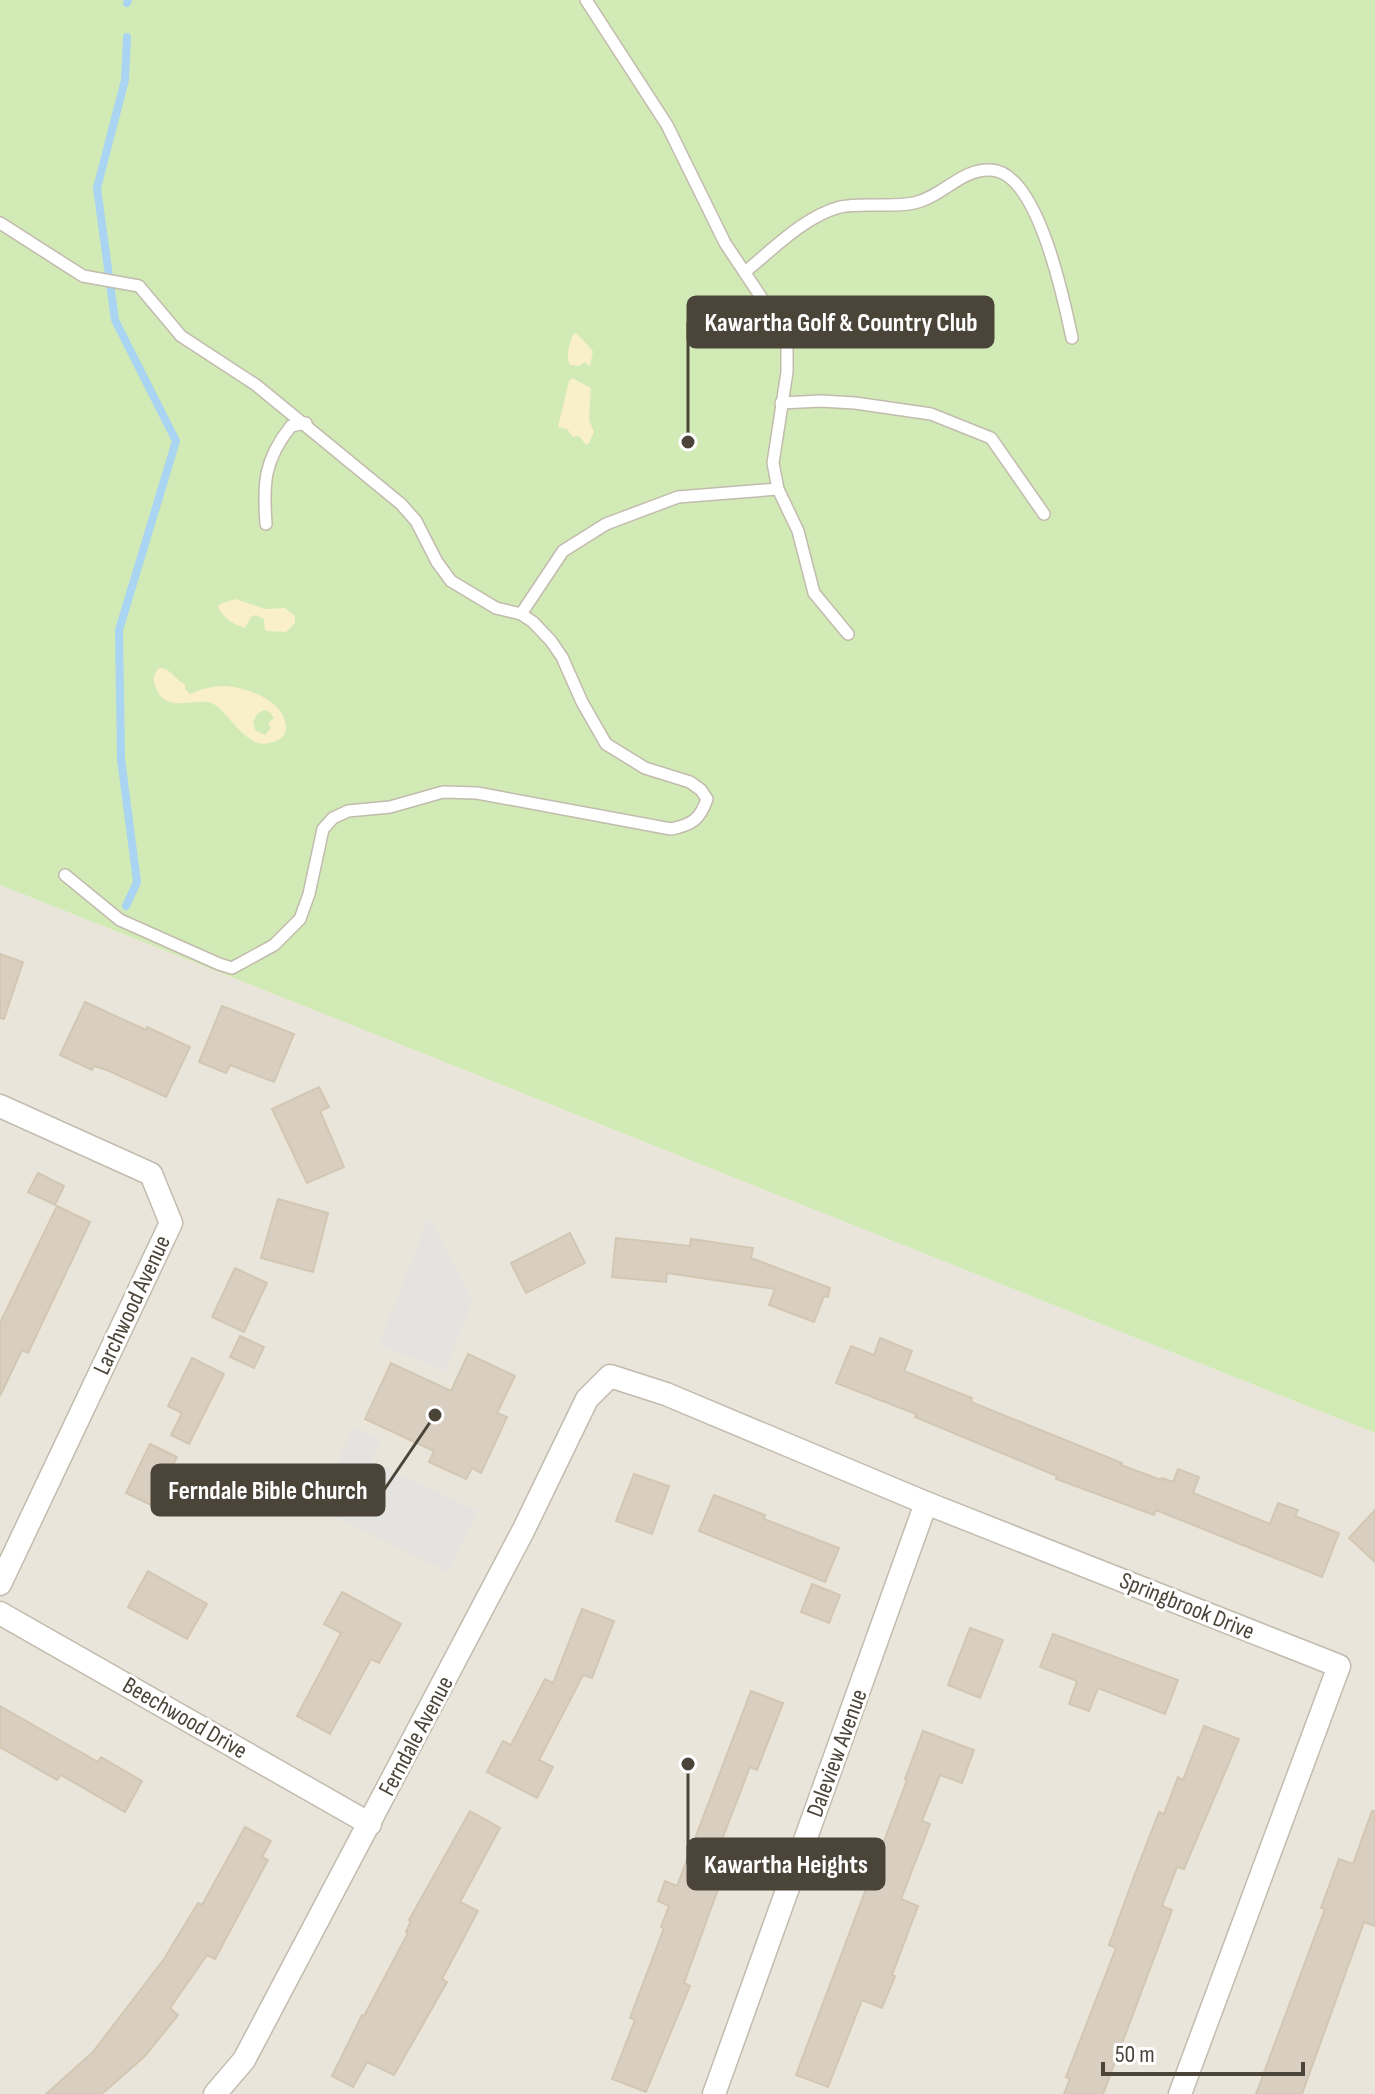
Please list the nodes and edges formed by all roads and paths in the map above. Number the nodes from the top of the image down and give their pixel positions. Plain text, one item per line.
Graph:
1 (586, 0) edge
2 (0, 223) edge
3 (745, 272) junction
4 (1072, 338) dead end
5 (781, 403) junction
6 (306, 423) junction
7 (778, 489) junction
8 (1044, 514) dead end
9 (266, 524) dead end
10 (521, 614) junction
11 (848, 634) dead end
12 (65, 875) dead end
13 (0, 1106) edge
14 (610, 1376) joint
15 (926, 1503) junction
16 (0, 1584) edge
17 (0, 1613) edge
18 (370, 1824) junction
19 (215, 2094) edge
20 (714, 2094) edge
21 (1180, 2094) edge

1 - 3 lane
2 - 6 lane
3 - 4 lane
3 - 5 lane
5 - 7 lane
5 - 8 lane
6 - 9 lane
6 - 10 lane
7 - 10 lane
7 - 11 lane
10 - 12 lane
13 - 16 street, Larchwood Avenue
14 - 15 street, Springbrook Drive
14 - 18 street, Ferndale Avenue
15 - 20 street, Daleview Avenue
15 - 21 street, Springbrook Drive
17 - 18 street, Beechwood Drive
18 - 19 street, Ferndale Avenue

